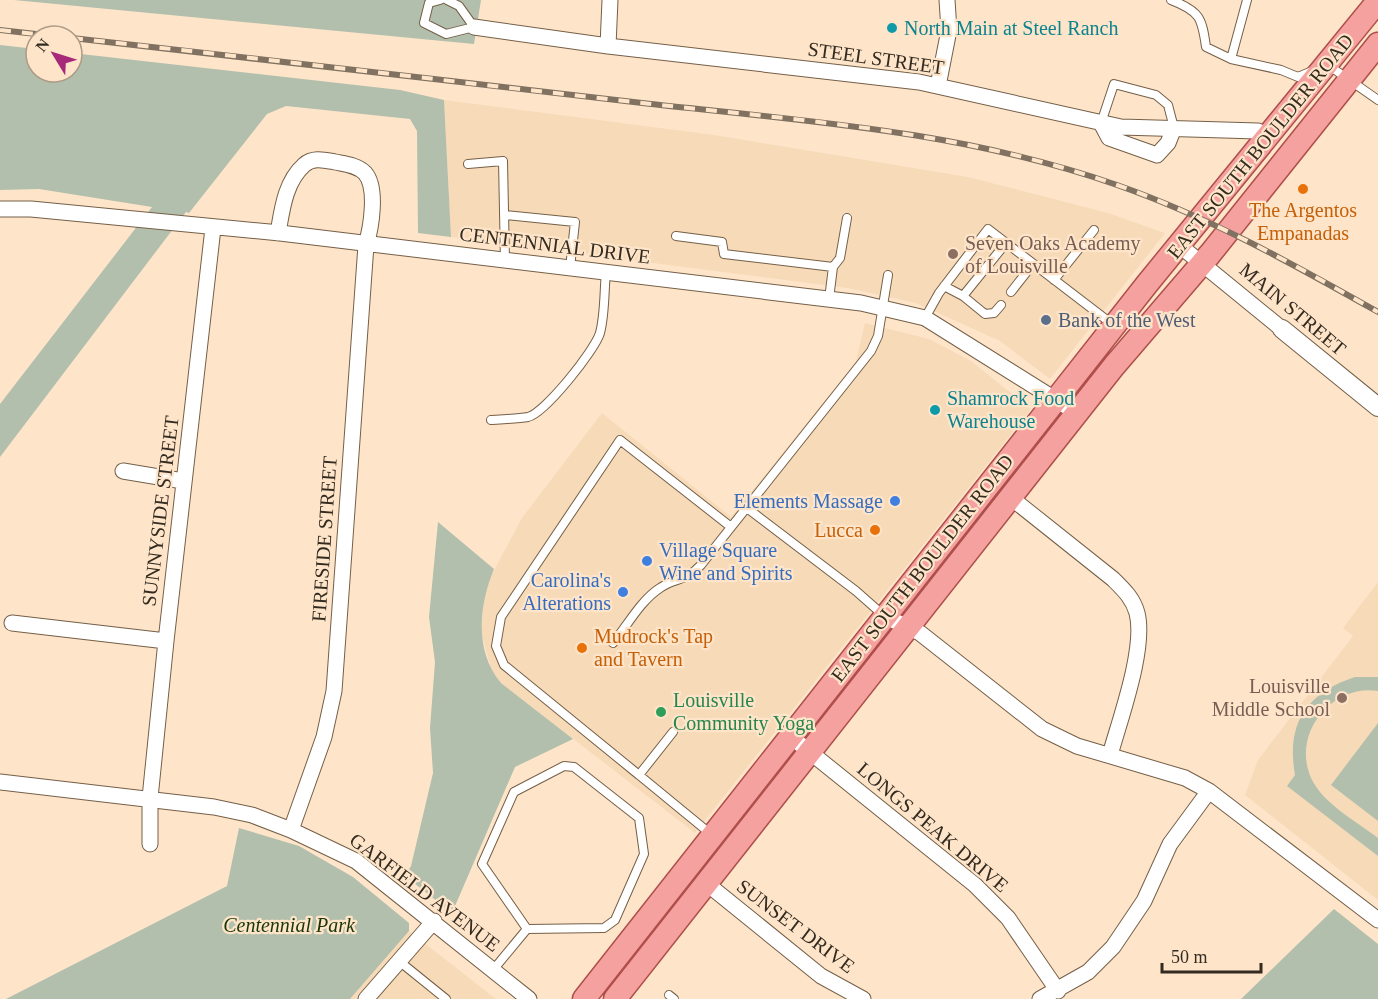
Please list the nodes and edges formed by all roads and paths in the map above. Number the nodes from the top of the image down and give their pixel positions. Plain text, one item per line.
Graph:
1 (440, 0) edge
2 (447, 0) edge
3 (610, 0) edge
4 (947, 0) edge
5 (1171, 0) edge
6 (1247, 0) edge
7 (1378, 1) edge
8 (1188, 3) edge
9 (474, 27) junction
10 (1378, 44) edge
11 (608, 46) junction
12 (1231, 59) junction
13 (1328, 64) junction
14 (1350, 78) junction
15 (938, 86) junction
16 (1378, 100) edge
17 (1101, 123) junction
18 (1174, 128) junction
19 (1268, 137) junction
20 (468, 164) dead end
21 (0, 208) edge
22 (505, 215) junction
23 (847, 218) dead end
24 (213, 228) junction
25 (1094, 230) dead end
26 (278, 233) junction
27 (676, 236) dead end
28 (1006, 243) junction
29 (366, 245) junction
30 (1179, 245) junction
31 (505, 261) junction
32 (1202, 263) junction
33 (1033, 264) junction
34 (833, 267) junction
35 (570, 268) junction
36 (606, 273) junction
37 (888, 275) dead end
38 (1054, 280) junction
39 (944, 286) junction
40 (1011, 292) dead end
41 (963, 296) junction
42 (829, 299) junction
43 (1000, 305) dead end
44 (881, 307) junction
45 (925, 318) junction
46 (1114, 326) junction
47 (1282, 328) joint
48 (1055, 400) junction
49 (1378, 408) edge
50 (1077, 413) junction
51 (491, 420) dead end
52 (123, 471) dead end
53 (183, 481) junction
54 (1010, 497) junction
55 (747, 508) junction
56 (731, 526) junction
57 (884, 616) junction
58 (12, 622) dead end
59 (908, 627) junction
60 (166, 641) junction
61 (613, 643) dead end
62 (673, 732) dead end
63 (790, 736) junction
64 (810, 752) junction
65 (1110, 755) junction
66 (639, 775) junction
67 (0, 782) edge
68 (1209, 791) junction
69 (150, 798) junction
70 (291, 830) junction
71 (711, 835) junction
72 (150, 844) dead end
73 (706, 883) junction
74 (1378, 920) edge
75 (434, 921) junction
76 (527, 929) junction
77 (399, 961) junction
78 (493, 970) junction
79 (1058, 991) junction
80 (366, 999) edge
81 (446, 999) edge
82 (529, 999) edge
83 (584, 999) edge
84 (615, 999) edge
85 (863, 999) edge
86 (1040, 999) edge

1 - 9 lane
2 - 9 lane
3 - 11 street
4 - 15 street
5 - 8 lane
6 - 12 lane
7 - 13 main road, EAST SOUTH BOULDER ROAD
8 - 12 lane
9 - 11 street, STEEL STREET
10 - 14 main road, EAST SOUTH BOULDER ROAD
11 - 15 street, STEEL STREET
12 - 13 lane
13 - 14 lane
13 - 19 main road, EAST SOUTH BOULDER ROAD
14 - 16 lane
14 - 32 main road, EAST SOUTH BOULDER ROAD
15 - 17 street, STEEL STREET
17 - 18 street, STEEL STREET
17 - 18 street
17 - 18 lane
18 - 19 street, STEEL STREET
19 - 30 main road, EAST SOUTH BOULDER ROAD
20 - 22 lane
21 - 24 street, CENTENNIAL DRIVE
22 - 31 lane
22 - 35 lane
23 - 34 lane
24 - 26 street, CENTENNIAL DRIVE
24 - 53 street, SUNNYSIDE STREET
25 - 38 lane
26 - 29 street, CENTENNIAL DRIVE
26 - 29 street, FIRESIDE STREET
27 - 34 lane
28 - 33 lane
28 - 39 lane
28 - 41 lane
29 - 31 street, CENTENNIAL DRIVE
29 - 70 street, FIRESIDE STREET
30 - 32 street, MAIN STREET
30 - 46 main road, EAST SOUTH BOULDER ROAD
31 - 35 street, CENTENNIAL DRIVE
32 - 47 street, MAIN STREET
32 - 50 main road, EAST SOUTH BOULDER ROAD
33 - 38 lane
33 - 40 lane
34 - 42 lane
35 - 36 street, CENTENNIAL DRIVE
36 - 42 street, CENTENNIAL DRIVE
36 - 51 lane
37 - 44 lane
38 - 46 lane
39 - 41 lane
39 - 45 lane
41 - 43 lane
42 - 44 street, CENTENNIAL DRIVE
44 - 45 street, CENTENNIAL DRIVE
44 - 55 lane
45 - 48 street, CENTENNIAL DRIVE
46 - 48 main road, EAST SOUTH BOULDER ROAD
47 - 49 street, MAIN STREET
48 - 50 street, CENTENNIAL DRIVE
48 - 57 main road, EAST SOUTH BOULDER ROAD
50 - 54 main road, EAST SOUTH BOULDER ROAD
52 - 53 street
53 - 60 street, SUNNYSIDE STREET
54 - 59 main road, EAST SOUTH BOULDER ROAD
54 - 65 street
55 - 56 lane
55 - 57 lane
56 - 61 lane
56 - 66 lane
57 - 59 street
57 - 63 main road, EAST SOUTH BOULDER ROAD
58 - 60 street
59 - 64 main road, EAST SOUTH BOULDER ROAD
59 - 65 street
60 - 69 street, SUNNYSIDE STREET
62 - 66 lane
63 - 64 street, LONGS PEAK DRIVE
63 - 71 main road, EAST SOUTH BOULDER ROAD
64 - 73 main road, EAST SOUTH BOULDER ROAD
64 - 79 street, LONGS PEAK DRIVE
65 - 68 street
66 - 71 lane
67 - 69 street, GARFIELD AVENUE
68 - 74 street
68 - 79 street
69 - 70 street, GARFIELD AVENUE
69 - 72 street
70 - 75 street, GARFIELD AVENUE
71 - 83 main road, EAST SOUTH BOULDER ROAD
73 - 84 main road, EAST SOUTH BOULDER ROAD
73 - 85 street, SUNSET DRIVE
75 - 77 street
75 - 78 street, GARFIELD AVENUE
76 - 76 lane
76 - 78 lane
77 - 80 street
77 - 81 lane
78 - 82 street, GARFIELD AVENUE
79 - 86 street

